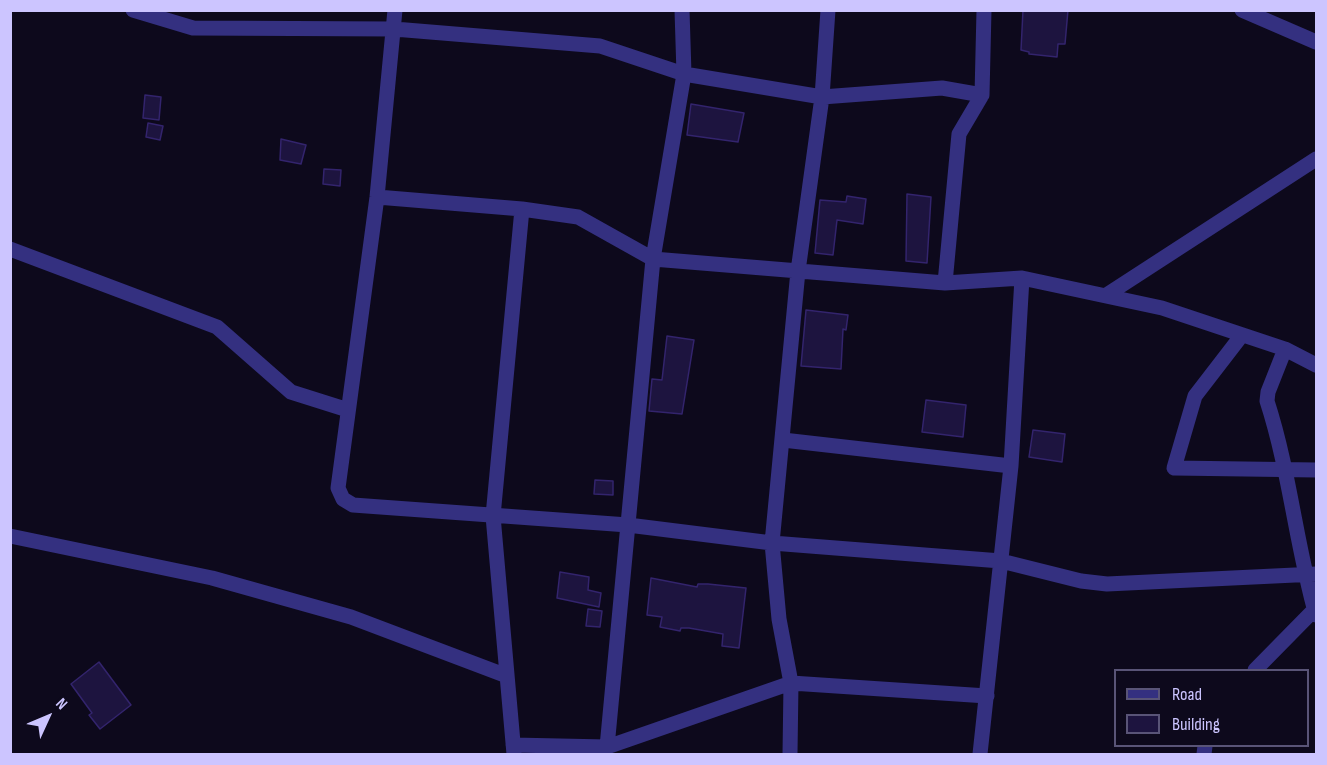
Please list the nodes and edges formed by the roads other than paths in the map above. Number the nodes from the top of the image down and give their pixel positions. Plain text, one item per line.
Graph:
1 (133, 10) edge
2 (395, 10) edge
3 (682, 10) edge
4 (828, 10) edge
5 (984, 10) edge
6 (1242, 10) edge
7 (394, 29) junction
8 (1317, 42) edge
9 (684, 74) junction
10 (982, 95) junction
11 (822, 97) junction
12 (1317, 159) edge
13 (377, 197) junction
14 (522, 209) junction
15 (10, 249) edge
16 (653, 259) junction
17 (798, 271) junction
18 (1022, 278) junction
19 (945, 283) junction
20 (1108, 294) junction
21 (1242, 335) junction
22 (1285, 349) junction
23 (1317, 366) edge
24 (348, 410) junction
25 (783, 440) junction
26 (1011, 466) junction
27 (1287, 470) junction
28 (1317, 470) edge
29 (493, 516) junction
30 (628, 525) junction
31 (10, 536) edge
32 (772, 543) junction
33 (1001, 561) junction
34 (1311, 575) edge
35 (1316, 612) edge
36 (1256, 669) edge
37 (507, 676) junction
38 (791, 683) junction
39 (987, 696) junction
40 (607, 747) junction
41 (513, 750) edge
42 (790, 754) edge
43 (980, 754) edge

1 - 7 street
2 - 7 street
3 - 9 street
4 - 11 street
5 - 10 street
6 - 8 street
7 - 9 street
7 - 13 street
9 - 11 street
9 - 16 street
10 - 11 street
10 - 19 street
11 - 17 street
12 - 20 street
13 - 14 street
13 - 24 street
14 - 16 street
14 - 29 street
15 - 24 street
16 - 17 street
16 - 30 street
17 - 19 street
17 - 25 street
18 - 19 street
18 - 20 street
18 - 26 street
20 - 21 street
21 - 22 street
21 - 27 street
22 - 23 street
22 - 27 street
24 - 29 street
25 - 26 street
25 - 32 street
26 - 33 street
27 - 28 street
27 - 34 street
29 - 30 street
29 - 37 street
30 - 32 street
30 - 40 street
31 - 37 street
32 - 33 street
32 - 38 street
33 - 34 street
33 - 39 street
34 - 35 street
35 - 36 street
37 - 41 street
38 - 39 street
38 - 40 street
38 - 42 street
39 - 43 street
40 - 41 street

